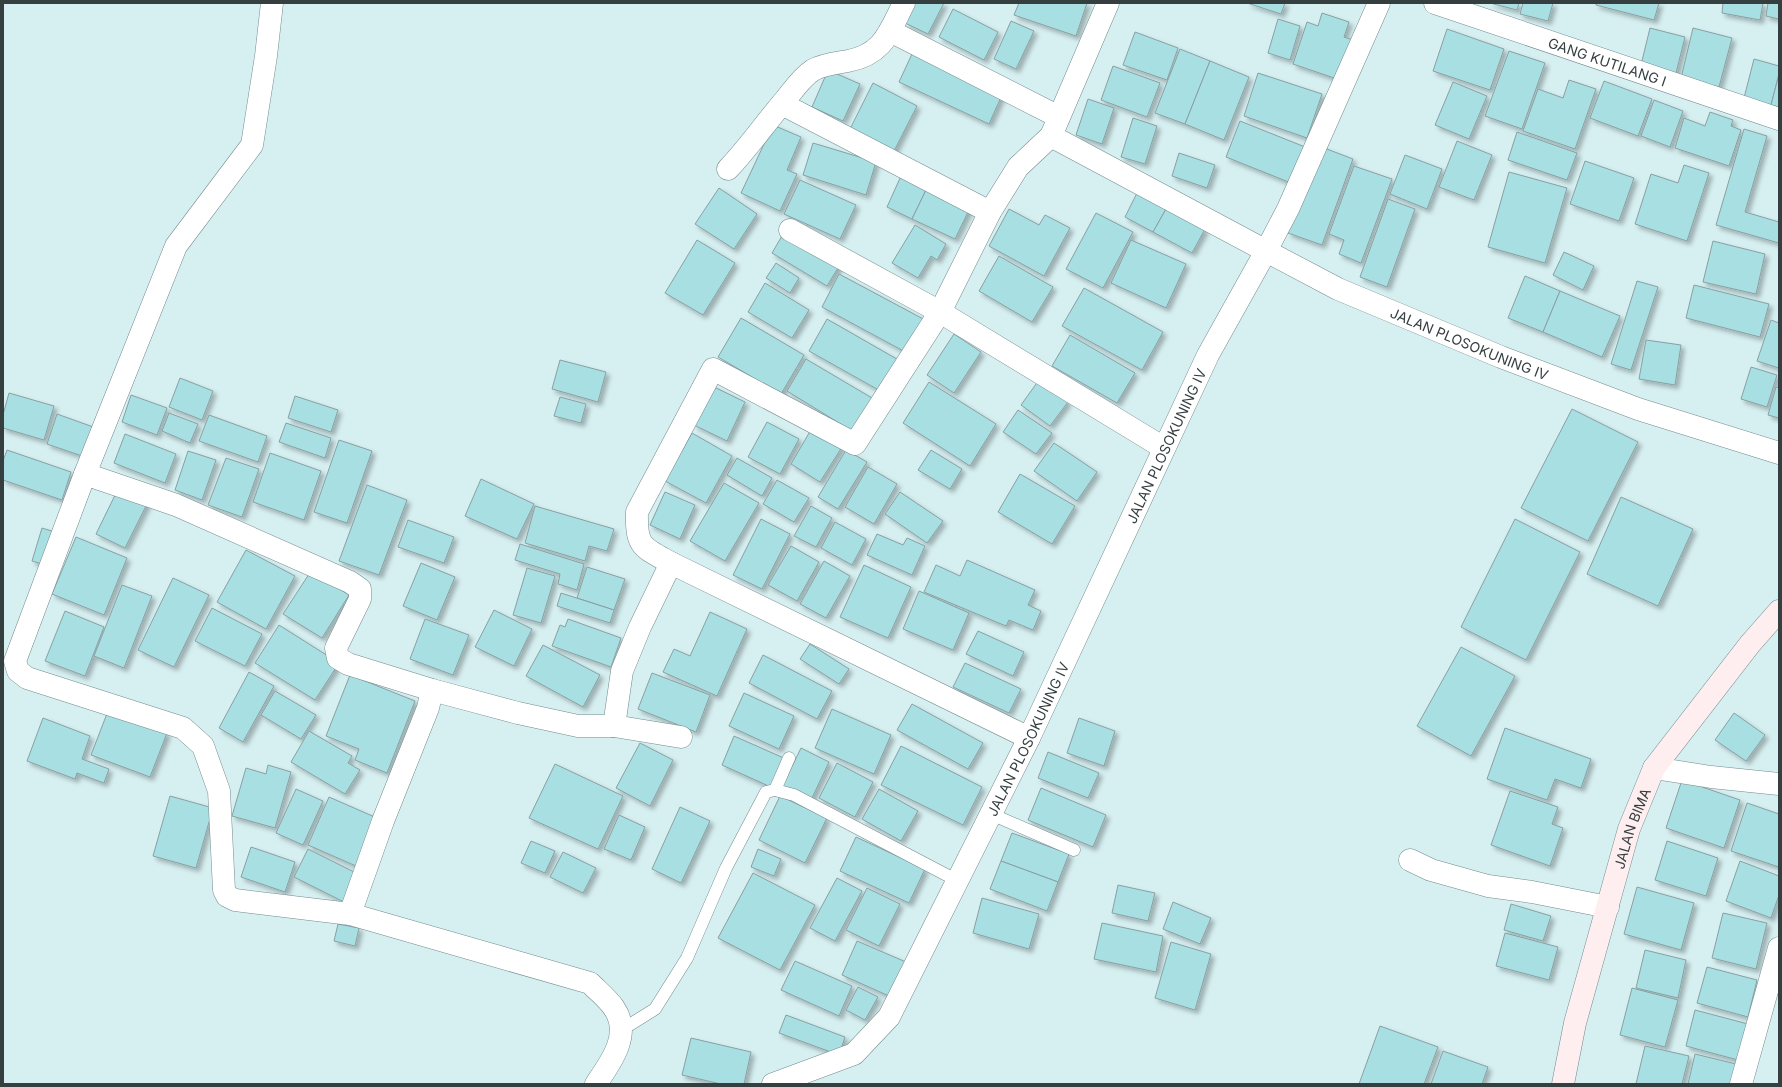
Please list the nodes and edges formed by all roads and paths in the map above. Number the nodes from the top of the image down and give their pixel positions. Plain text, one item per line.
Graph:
1 (272, 3) edge
2 (904, 3) edge
3 (1108, 3) edge
4 (1379, 3) edge
5 (1441, 4) edge
6 (890, 31) junction
7 (782, 104) junction
8 (1779, 119) edge
9 (1055, 127) junction
10 (728, 169) dead end
11 (990, 212) junction
12 (790, 230) dead end
13 (1266, 251) junction
14 (940, 312) junction
15 (1164, 448) junction
16 (1779, 453) edge
17 (85, 474) junction
18 (671, 563) junction
19 (1779, 611) edge
20 (432, 690) junction
21 (614, 726) junction
22 (681, 737) dead end
23 (1029, 738) junction
24 (789, 758) dead end
25 (1654, 768) junction
26 (1779, 784) edge
27 (775, 790) junction
28 (991, 814) junction
29 (1074, 850) dead end
30 (1410, 860) dead end
31 (958, 881) junction
32 (1608, 907) junction
33 (350, 914) junction
34 (1779, 948) edge
35 (623, 1030) junction
36 (1567, 1083) edge
37 (596, 1084) edge
38 (773, 1084) edge
39 (1740, 1084) edge

1 - 17 street
2 - 6 street
3 - 9 street
4 - 13 street
5 - 8 street, GANG KUTILANG I
6 - 7 street
6 - 9 street
7 - 10 street
7 - 11 street
9 - 11 street
9 - 13 street
11 - 14 street
12 - 14 street
13 - 15 street, JALAN PLOSOKUNING IV
13 - 16 street, JALAN PLOSOKUNING IV
14 - 15 street
14 - 18 street
15 - 23 street, JALAN PLOSOKUNING IV
17 - 20 street
17 - 33 street
18 - 21 street
18 - 23 street
19 - 25 street, JALAN BIMA
20 - 21 street
20 - 33 street
21 - 22 street
23 - 28 street, JALAN PLOSOKUNING IV
24 - 27 lane
25 - 26 street
25 - 32 street, JALAN BIMA
27 - 31 lane
27 - 35 lane
28 - 29 lane
28 - 31 street, JALAN PLOSOKUNING IV
30 - 32 street
31 - 38 street, JALAN PLOSOKUNING IV
32 - 36 street, JALAN BIMA
33 - 35 street
34 - 39 street
35 - 37 street

